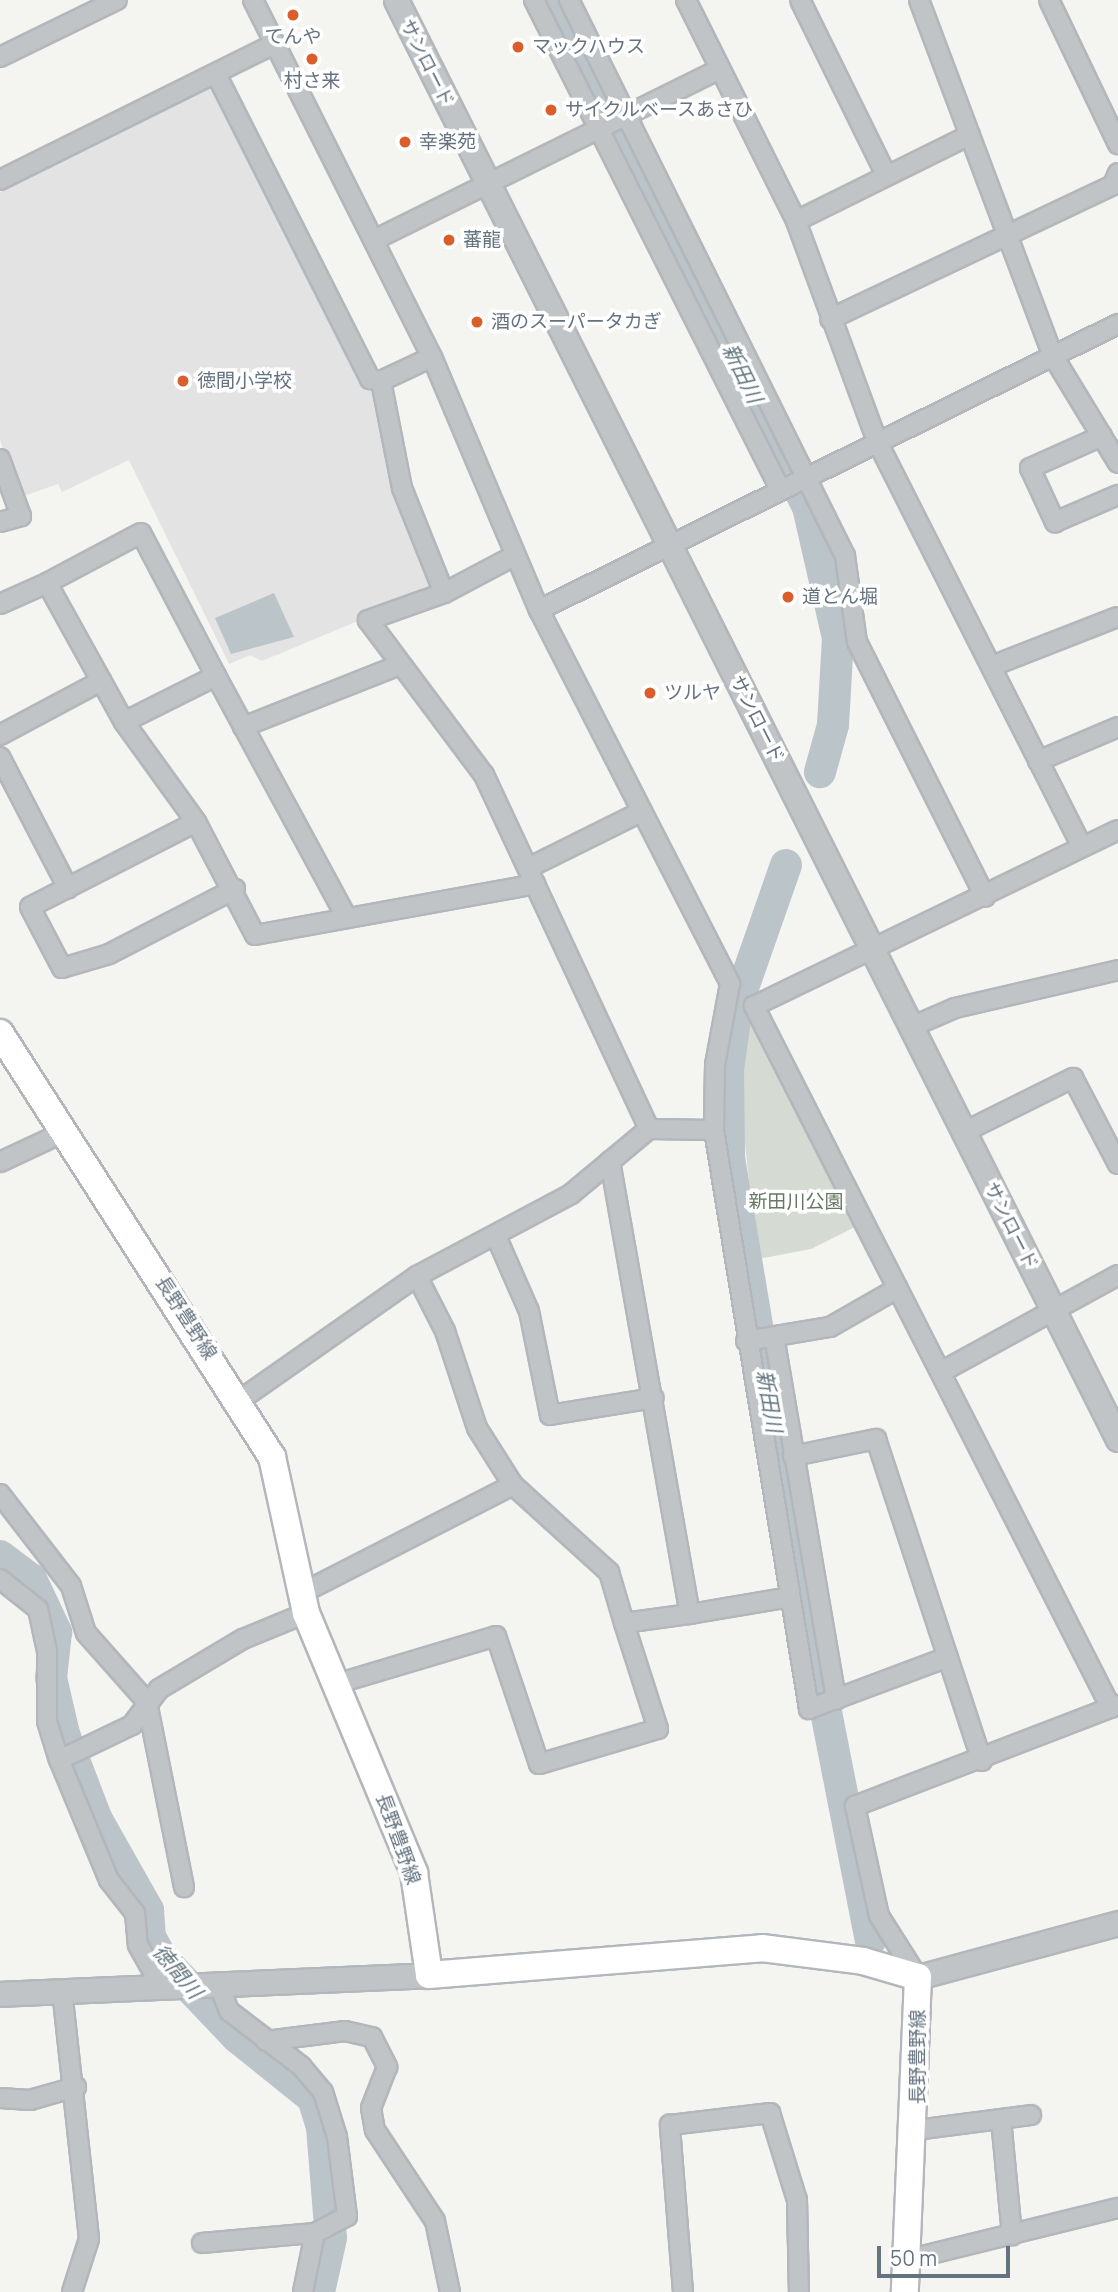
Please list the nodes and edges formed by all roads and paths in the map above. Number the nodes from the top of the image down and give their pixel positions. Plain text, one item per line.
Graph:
1 (117, 0) edge
2 (253, 0) edge
3 (396, 0) edge
4 (534, 0) edge
5 (569, 0) edge
6 (686, 0) edge
7 (800, 0) edge
8 (919, 0) edge
9 (1049, 0) edge
10 (274, 44) junction
11 (0, 57) edge
12 (720, 69) junction
13 (216, 74) junction
14 (611, 121) junction
15 (970, 135) junction
16 (1118, 144) edge
17 (886, 175) junction
18 (0, 180) edge
19 (487, 183) junction
20 (1116, 185) edge
21 (796, 221) junction
22 (1007, 236) junction
23 (374, 240) junction
24 (830, 319) junction
25 (1118, 324) edge
26 (1053, 356) junction
27 (432, 357) junction
28 (382, 381) junction
29 (1102, 436) junction
30 (877, 441) junction
31 (0, 459) edge
32 (1118, 463) edge
33 (793, 482) junction
34 (1118, 495) edge
35 (0, 522) edge
36 (669, 543) junction
37 (514, 556) junction
38 (47, 583) junction
39 (444, 593) junction
40 (0, 604) edge
41 (539, 610) junction
42 (1118, 617) edge
43 (397, 666) junction
44 (992, 666) junction
45 (216, 676) junction
46 (101, 681) junction
47 (124, 722) junction
48 (243, 727) junction
49 (1118, 727) edge
50 (0, 735) edge
51 (0, 757) edge
52 (1038, 761) junction
53 (641, 812) junction
54 (196, 822) junction
55 (1118, 830) edge
56 (1081, 844) junction
57 (533, 875) junction
58 (68, 888) junction
59 (234, 889) junction
60 (985, 897) junction
61 (346, 916) junction
62 (872, 949) junction
63 (1118, 970) edge
64 (911, 1027) junction
65 (0, 1033) edge
66 (649, 1129) junction
67 (714, 1130) junction
68 (64, 1132) junction
69 (964, 1132) junction
70 (1112, 1138) edge
71 (610, 1161) junction
72 (0, 1162) edge
73 (1118, 1164) edge
74 (496, 1236) junction
75 (1118, 1275) edge
76 (417, 1276) junction
77 (898, 1288) junction
78 (1053, 1310) junction
79 (760, 1339) junction
80 (942, 1372) junction
81 (654, 1398) junction
82 (240, 1400) junction
83 (1118, 1439) edge
84 (793, 1456) junction
85 (513, 1485) junction
86 (0, 1494) edge
87 (0, 1579) edge
88 (790, 1597) junction
89 (304, 1603) junction
90 (690, 1614) junction
91 (624, 1623) junction
92 (948, 1657) junction
93 (336, 1685) junction
94 (836, 1700) junction
95 (147, 1702) junction
96 (1115, 1706) edge
97 (68, 1755) junction
98 (982, 1761) junction
99 (184, 1886) dead end
100 (1118, 1923) edge
101 (429, 1975) junction
102 (918, 1977) junction
103 (169, 1986) junction
104 (213, 1986) junction
105 (62, 1990) junction
106 (0, 1994) edge
107 (266, 2042) junction
108 (76, 2087) junction
109 (0, 2098) edge
110 (1031, 2115) dead end
111 (1002, 2119) junction
112 (916, 2130) junction
113 (1118, 2208) edge
114 (318, 2232) junction
115 (1012, 2235) junction
116 (202, 2243) dead end
117 (906, 2260) junction
118 (72, 2292) edge
119 (303, 2292) edge
120 (450, 2292) edge
121 (683, 2292) edge
122 (799, 2292) edge
123 (905, 2292) edge

1 - 11 street
2 - 10 street
3 - 19 street, サンロード
4 - 14 street
5 - 14 street
6 - 12 street
7 - 17 street
8 - 15 street
9 - 16 street
10 - 13 street
10 - 23 street
12 - 14 street
12 - 21 street
13 - 18 street
13 - 28 street
14 - 19 street
14 - 33 street
14 - 33 street
15 - 17 street
15 - 22 street
17 - 21 street
19 - 23 street
19 - 36 street, サンロード
20 - 22 street
21 - 24 street
22 - 24 street
22 - 26 street
23 - 27 street
24 - 30 street
25 - 26 street
26 - 29 street
26 - 30 street
27 - 28 street
27 - 37 street
28 - 39 street
29 - 32 street
29 - 34 street
30 - 33 street
30 - 44 street
31 - 35 street
33 - 36 street
33 - 60 street
36 - 41 street
36 - 62 street, サンロード
37 - 39 street
37 - 41 street
38 - 40 street
38 - 45 street
38 - 46 street
39 - 43 street
41 - 53 street
42 - 44 street
43 - 48 street
43 - 57 street
44 - 52 street
45 - 47 street
45 - 48 street
46 - 47 street
46 - 50 street
47 - 54 street
48 - 61 street
49 - 52 street
51 - 58 street
52 - 56 street
53 - 57 street
53 - 67 street
54 - 58 street
54 - 59 street
55 - 56 street
56 - 60 street
57 - 61 street
57 - 66 street
58 - 59 street
59 - 61 street
60 - 62 street
62 - 64 street, サンロード
62 - 77 street
63 - 64 street
64 - 69 street, サンロード
65 - 68 main road, 長野豊野線
66 - 67 street
66 - 71 street
67 - 79 street
68 - 72 street
68 - 82 main road, 長野豊野線
69 - 70 street
69 - 78 street, サンロード
70 - 73 street
71 - 74 street
71 - 81 street
74 - 76 street
74 - 81 street
75 - 78 street
76 - 82 street
76 - 85 street
77 - 79 street
77 - 80 street
78 - 80 street
78 - 83 street, サンロード
79 - 84 street
79 - 88 street
80 - 96 street
81 - 90 street
82 - 89 main road, 長野豊野線
84 - 92 street
84 - 94 street
85 - 89 street
85 - 91 street
86 - 95 street
87 - 97 street
88 - 90 street
88 - 94 street
89 - 93 main road, 長野豊野線
89 - 95 street
90 - 91 street
91 - 93 street
92 - 94 street
92 - 98 street
93 - 101 main road, 長野豊野線
95 - 97 street
95 - 99 street
96 - 98 street
97 - 103 street
98 - 102 street
100 - 102 street
101 - 102 main road
101 - 104 street
102 - 112 main road, 長野豊野線
103 - 104 street
103 - 105 street
104 - 107 street
105 - 106 street
105 - 108 street
107 - 114 street
107 - 120 street
108 - 109 street
108 - 118 street
110 - 111 street
111 - 112 street
111 - 115 street
112 - 117 main road, 長野豊野線
113 - 115 street
114 - 116 street
114 - 119 street
115 - 117 street
117 - 123 main road, 長野豊野線
121 - 122 street

